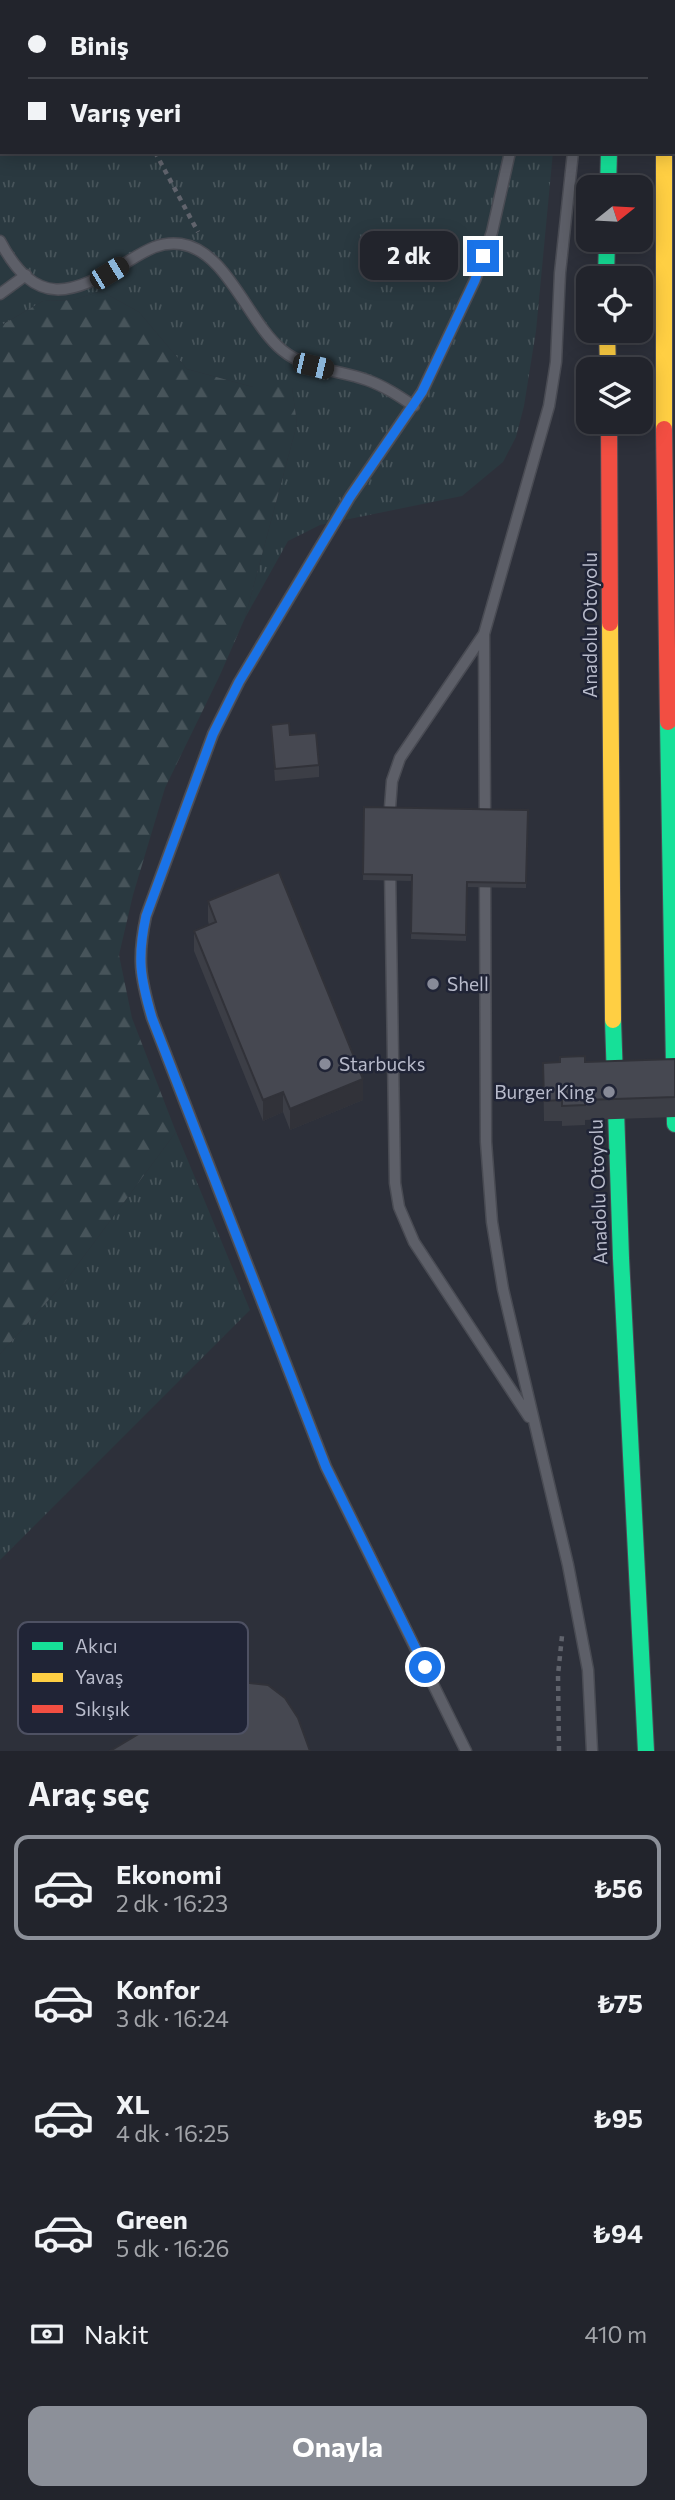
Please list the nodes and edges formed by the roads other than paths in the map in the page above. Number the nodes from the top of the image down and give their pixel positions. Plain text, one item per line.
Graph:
1 (510, 154) edge
2 (573, 154) edge
3 (609, 154) edge
4 (664, 154) edge
5 (608, 175) edge
6 (0, 241) edge
7 (26, 275) junction
8 (0, 294) edge
9 (414, 406) junction
10 (609, 434) edge
11 (484, 634) junction
12 (389, 828) edge
13 (485, 829) edge
14 (390, 856) edge
15 (485, 857) edge
16 (675, 1124) edge
17 (533, 1423) junction
18 (466, 1751) edge
19 (592, 1751) edge
20 (646, 1751) edge

1 - 9 lane
2 - 11 lane
3 - 5 highway
4 - 16 highway
6 - 7 lane
7 - 8 lane
7 - 9 lane
9 - 18 lane
10 - 20 highway, Anadolu Otoyolu
11 - 12 lane
11 - 13 lane
14 - 17 lane
15 - 17 lane
17 - 19 lane

